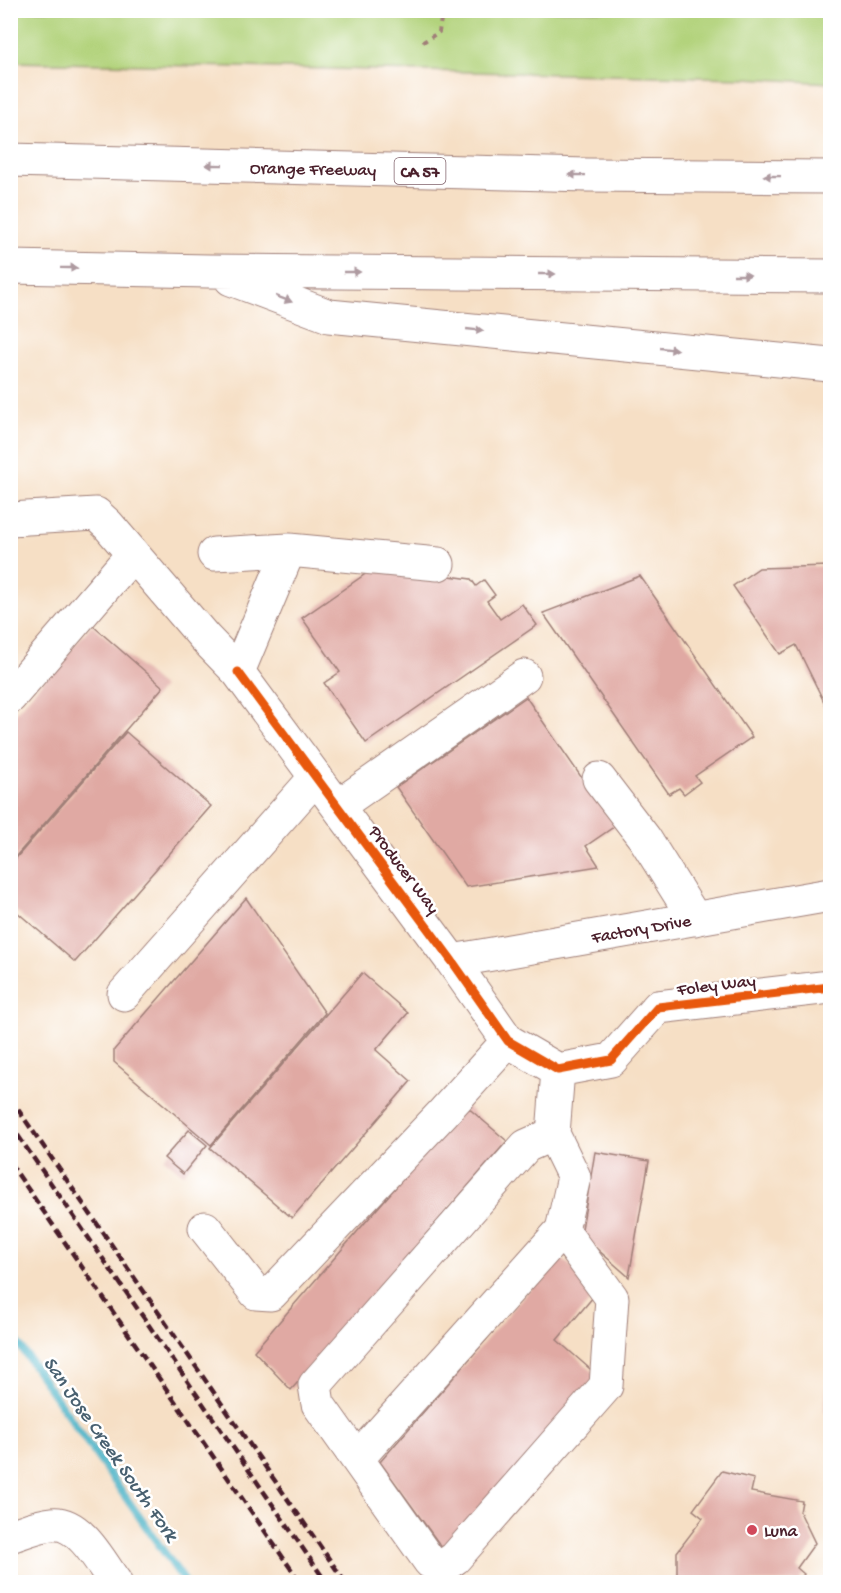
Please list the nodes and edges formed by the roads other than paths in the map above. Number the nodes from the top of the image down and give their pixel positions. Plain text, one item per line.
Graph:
1 (10, 160) edge
2 (831, 177) edge
3 (10, 267) edge
4 (210, 271) junction
5 (831, 276) edge
6 (831, 365) edge
7 (10, 519) edge
8 (290, 550) junction
9 (133, 554) junction
10 (214, 554) dead end
11 (438, 564) dead end
12 (238, 672) junction
13 (524, 676) dead end
14 (10, 697) edge
15 (316, 777) junction
16 (599, 779) dead end
17 (338, 806) junction
18 (831, 895) edge
19 (696, 918) junction
20 (452, 961) junction
21 (831, 987) edge
22 (124, 994) dead end
23 (508, 1041) junction
24 (558, 1070) junction
25 (553, 1134) junction
26 (206, 1228) dead end
27 (562, 1230) junction
28 (357, 1459) junction
29 (10, 1536) edge
30 (116, 1582) edge

2 -> 1 main road, Orange Freeway / CA 57
3 -> 4 main road
4 -> 5 main road
4 -> 6 main road
7 - 9 main road, Producer Way
8 - 10 main road
8 - 11 main road
8 - 12 main road
9 - 12 main road, Producer Way
9 - 14 main road
12 - 15 main road, Producer Way
13 - 17 main road
15 - 17 main road, Producer Way
15 - 22 main road
16 - 19 main road
17 - 20 main road, Producer Way
18 - 19 main road, Factory Drive
19 - 20 main road, Factory Drive
20 - 23 main road, Producer Way
21 - 24 main road, Foley Way
23 - 24 main road, Producer Way
23 - 26 main road
24 - 25 main road
25 - 27 main road
25 - 28 main road
27 - 28 main road
27 - 28 main road
29 - 30 main road

